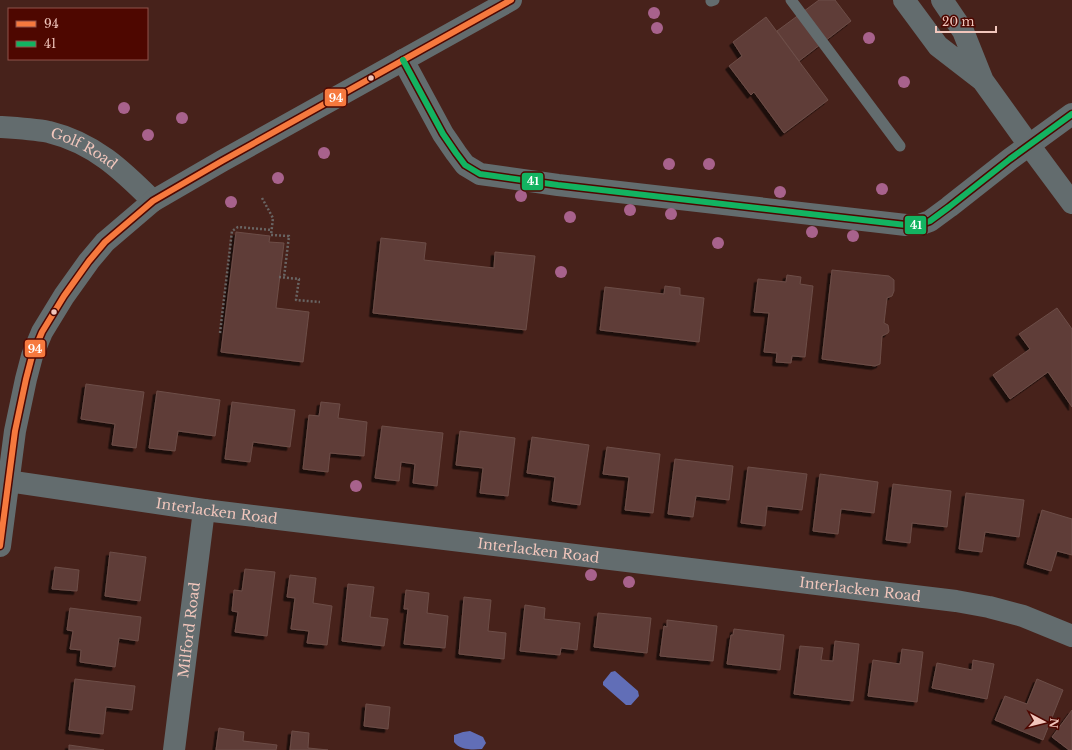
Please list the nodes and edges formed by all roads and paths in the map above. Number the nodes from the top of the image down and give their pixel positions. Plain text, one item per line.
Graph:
1 (511, 0) edge
2 (791, 0) edge
3 (904, 0) edge
4 (942, 0) edge
5 (403, 60) junction
6 (983, 81) junction
7 (1072, 114) edge
8 (0, 127) edge
9 (1029, 145) junction
10 (900, 146) dead end
11 (262, 198) dead end
12 (152, 201) junction
13 (1072, 203) edge
14 (272, 230) junction
15 (280, 277) dead end
16 (284, 277) junction
17 (320, 302) dead end
18 (220, 333) dead end
19 (4, 481) edge
20 (204, 510) junction
21 (0, 546) edge
22 (1072, 636) edge
23 (174, 750) edge

1 - 5 street
2 - 10 lane
3 - 6 street
4 - 6 street
5 - 9 street
5 - 12 street
6 - 9 street
7 - 9 street
8 - 12 street, Golf Road
9 - 13 street
11 - 14 path
12 - 19 street
14 - 16 path
14 - 18 path
15 - 16 path
16 - 17 path
19 - 20 street, Interlacken Road
19 - 21 street
20 - 22 street, Interlacken Road
20 - 23 street, Milford Road

